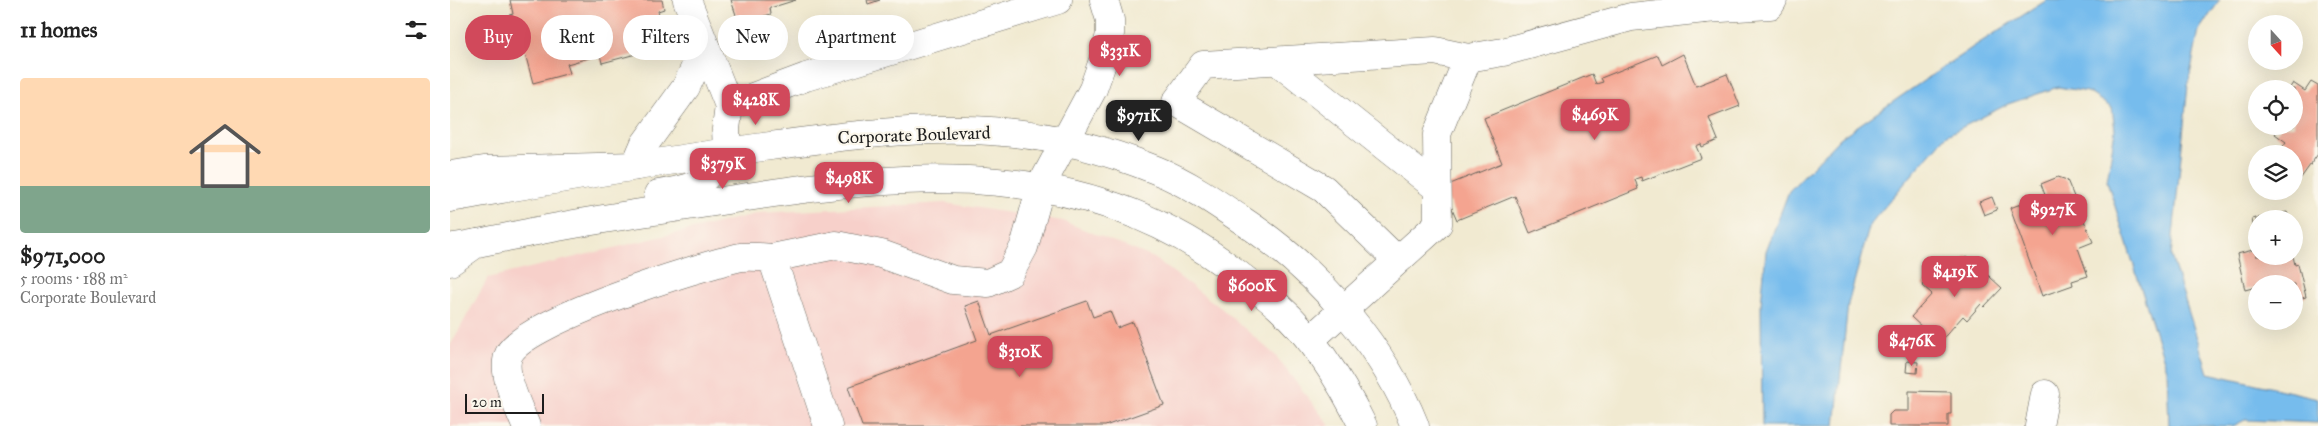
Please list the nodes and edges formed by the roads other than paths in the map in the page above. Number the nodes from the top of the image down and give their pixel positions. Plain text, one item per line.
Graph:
1 (686, 0) edge
2 (1058, 0) edge
3 (1104, 0) edge
4 (1773, 0) edge
5 (1713, 4) edge
6 (692, 15) edge
7 (708, 52) edge
8 (1468, 58) junction
9 (699, 60) edge
10 (1277, 61) junction
11 (730, 106) junction
12 (1064, 142) junction
13 (727, 152) junction
14 (635, 166) junction
15 (450, 175) edge
16 (1041, 186) junction
17 (1437, 188) junction
18 (450, 198) edge
19 (559, 227) junction
20 (478, 243) junction
21 (450, 248) edge
22 (772, 258) junction
23 (1397, 260) junction
24 (450, 262) edge
25 (1343, 309) junction
26 (1310, 340) junction
27 (2045, 394) dead end
28 (526, 426) edge
29 (828, 426) edge
30 (1364, 426) edge
31 (1415, 426) edge
32 (2038, 426) edge

1 - 6 street
2 - 11 street
3 - 12 street
4 - 5 street
5 - 8 street
7 - 11 street
8 - 10 street
8 - 17 street
9 - 14 street
10 - 17 street
10 - 23 street
11 - 13 street
12 - 13 street, Corporate Boulevard
12 - 16 street
12 - 25 street, Corporate Boulevard
13 - 14 street, Corporate Boulevard
13 - 19 street
14 - 15 street
14 - 18 street, Corporate Boulevard
16 - 19 street
16 - 22 street
16 - 26 street
17 - 23 street
19 - 20 street
20 - 21 street
20 - 24 street
22 - 28 street
22 - 29 street
23 - 25 street
25 - 26 street
25 - 31 street, Corporate Boulevard
26 - 30 street
27 - 32 street

